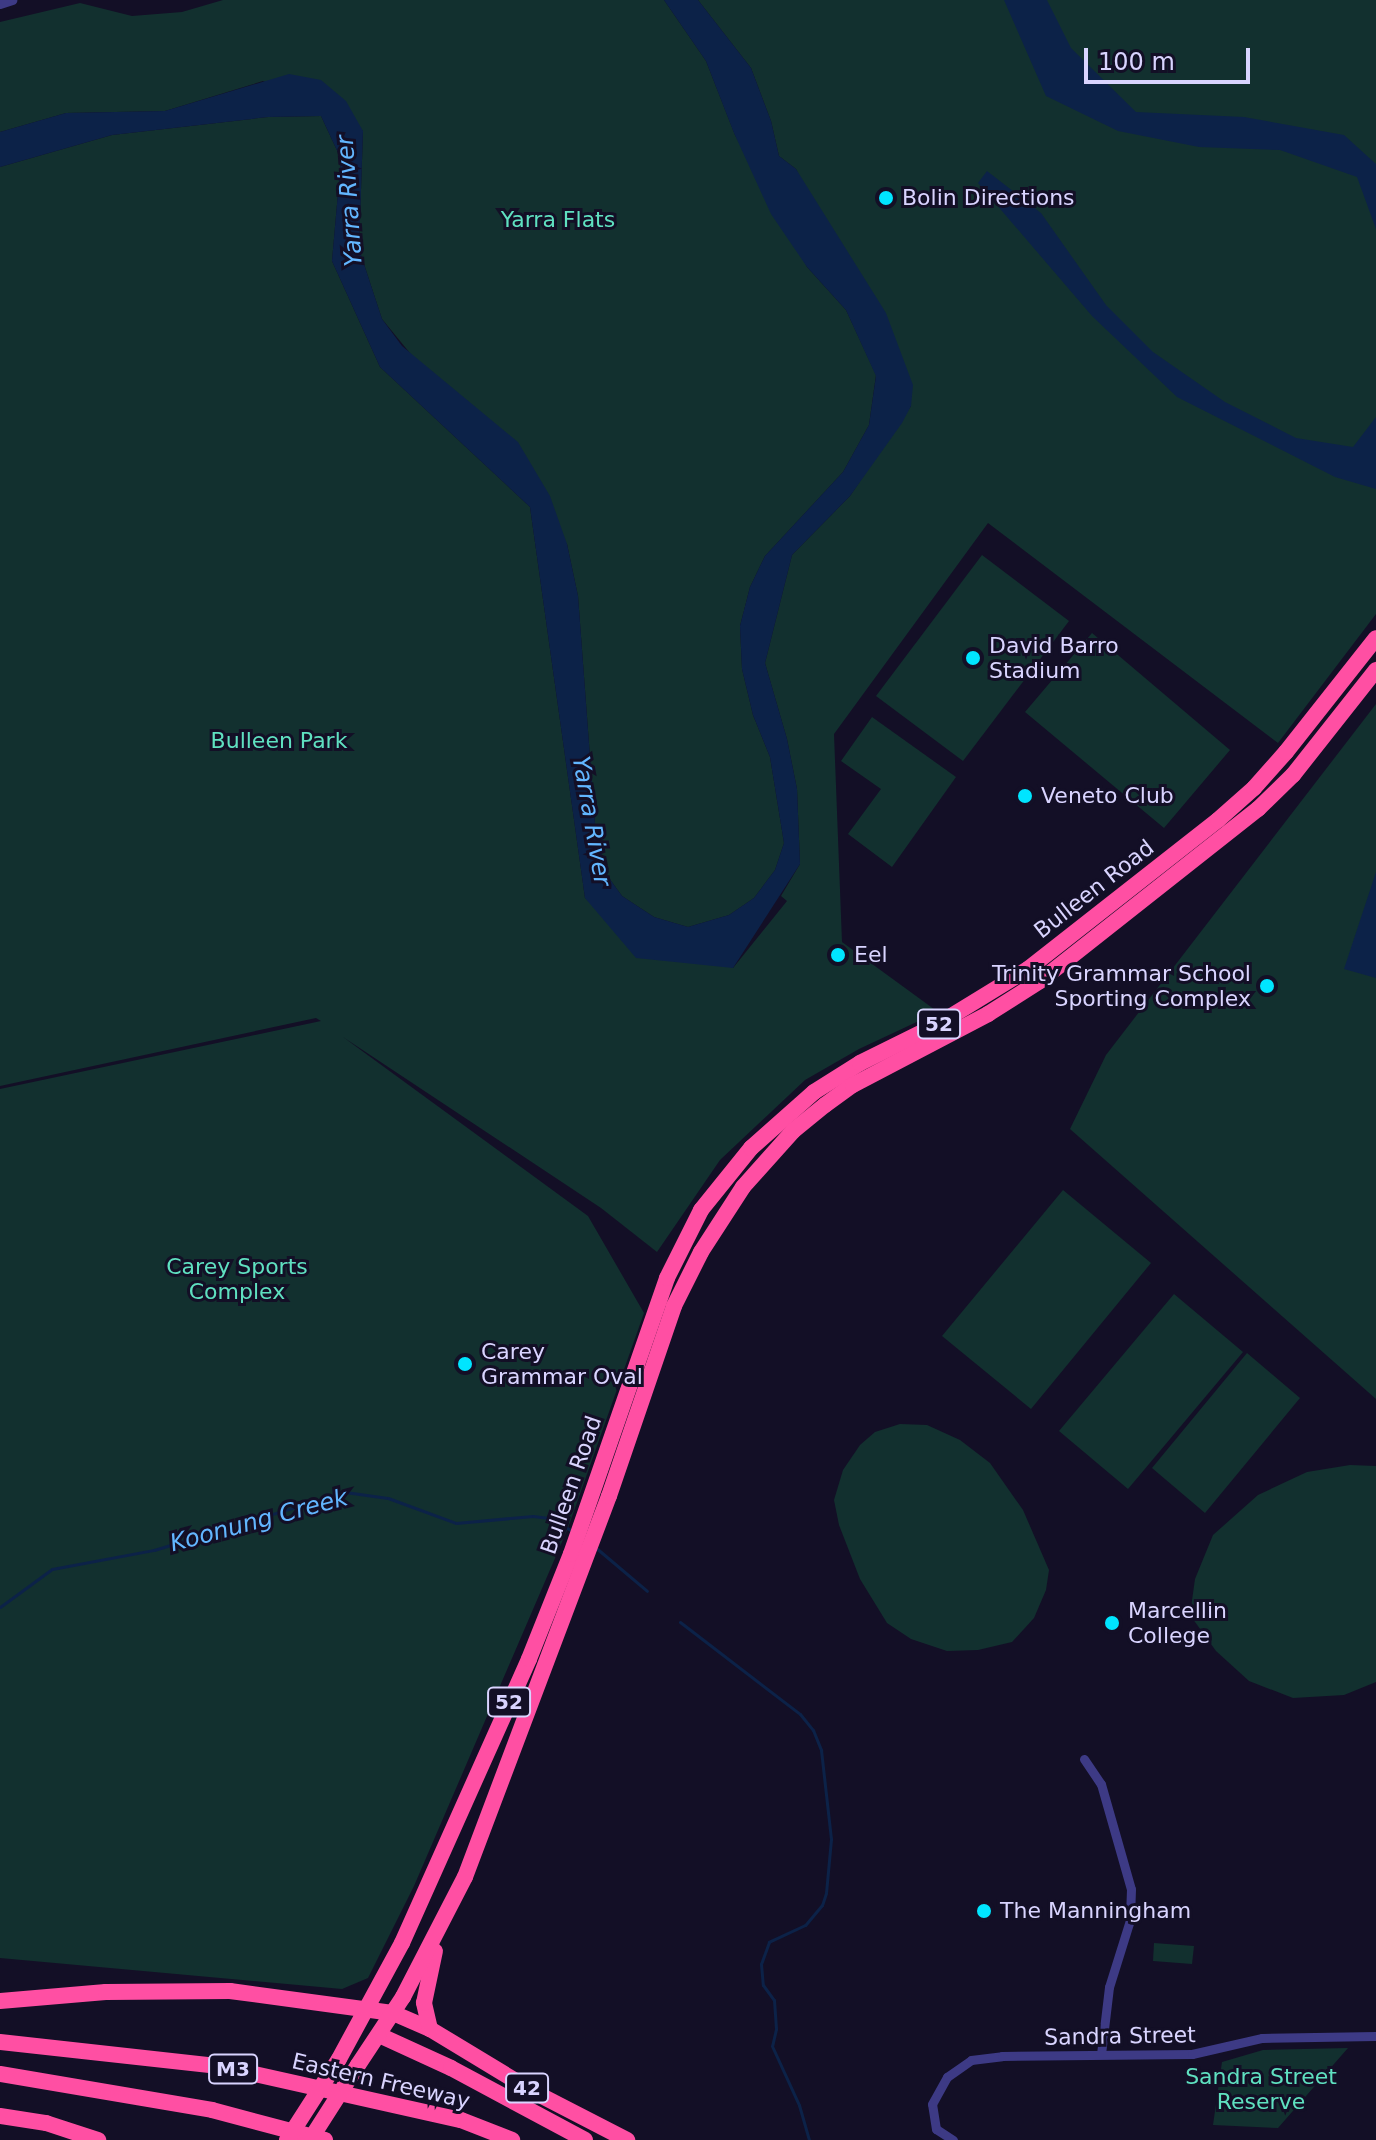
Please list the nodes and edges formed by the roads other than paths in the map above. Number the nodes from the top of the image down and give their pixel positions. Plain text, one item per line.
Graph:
1 (12, 0) edge
2 (0, 4) edge
3 (1376, 638) edge
4 (1376, 670) edge
5 (601, 1493) junction
6 (1084, 1759) dead end
7 (440, 1930) junction
8 (0, 2001) edge
9 (369, 2008) junction
10 (393, 2013) junction
11 (430, 2029) junction
12 (379, 2035) junction
13 (1376, 2036) edge
14 (0, 2042) edge
15 (1101, 2054) junction
16 (0, 2074) edge
17 (0, 2116) edge
18 (98, 2140) edge
19 (287, 2140) edge
20 (310, 2140) edge
21 (325, 2140) edge
22 (512, 2140) edge
23 (585, 2140) edge
24 (627, 2140) edge
25 (953, 2140) edge

1 - 2 street
3 - 5 highway, Bulleen Road / 52
4 - 5 highway, Bulleen Road / 52
5 - 7 highway, Bulleen Road / 52
5 - 9 highway, Bulleen Road / 52
6 - 15 street
7 - 10 highway, Bulleen Road / 52
7 - 11 highway
8 - 9 highway
9 - 10 highway, 42
9 - 19 highway, Bulleen Road, bridge
10 - 11 highway, 42
10 - 12 highway, Bulleen Road / 52
11 - 24 highway, 42
12 - 20 highway, Bulleen Road, bridge
12 - 23 highway, 42
13 - 15 street, Sandra Street
14 - 22 highway, Eastern Freeway / M3
15 - 25 street, Sandra Street
16 - 21 highway, M3
17 - 18 highway

